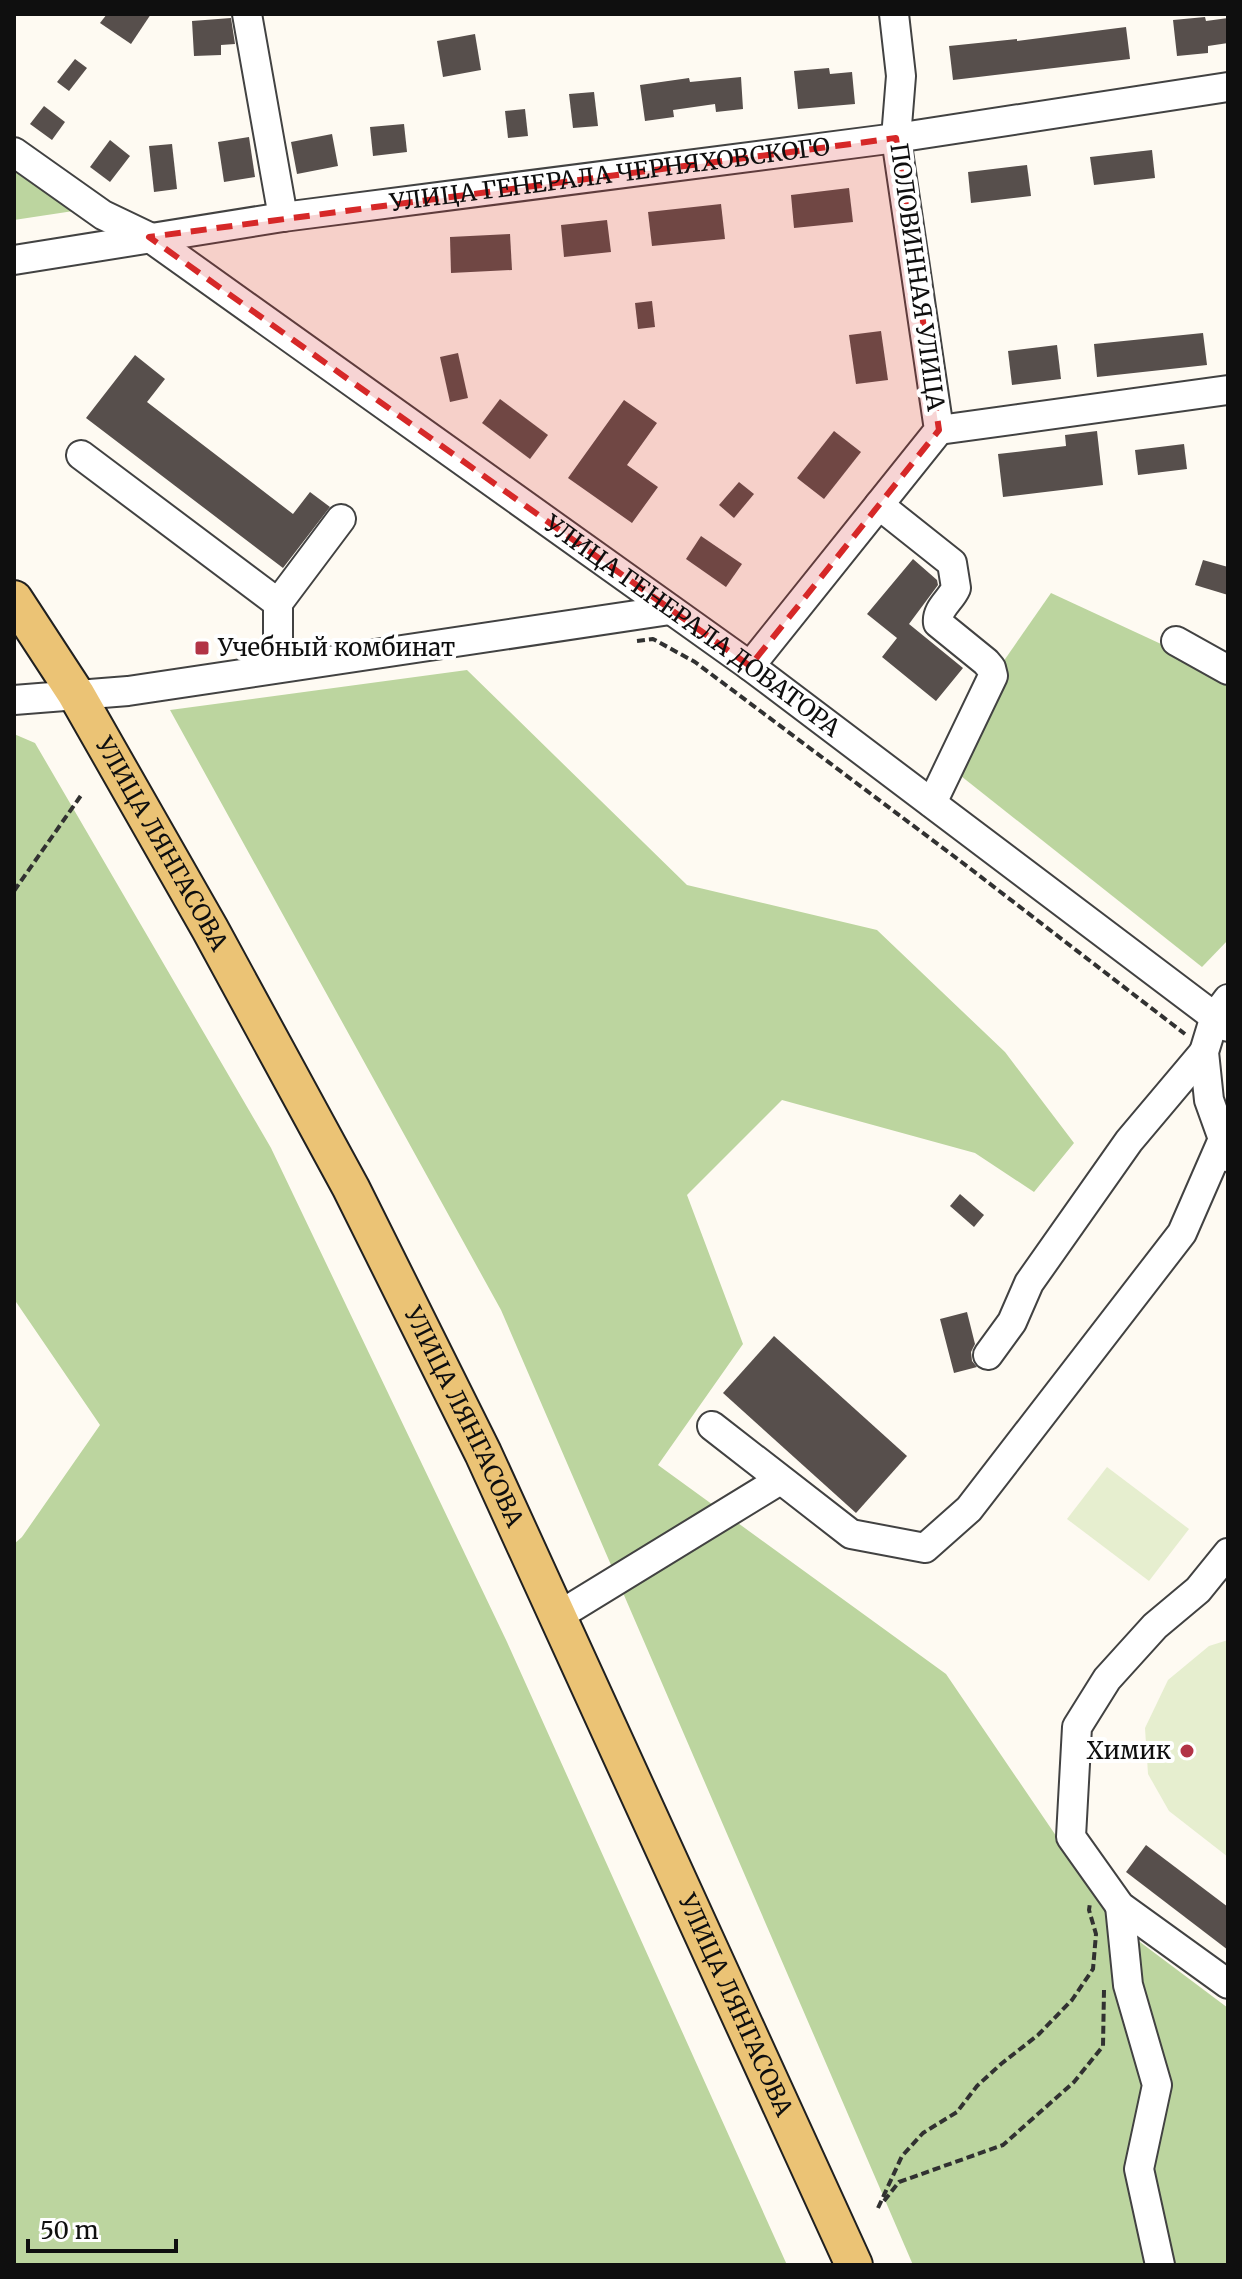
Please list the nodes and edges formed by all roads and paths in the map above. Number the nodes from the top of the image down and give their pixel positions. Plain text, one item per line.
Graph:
1 (247, 14) edge
2 (894, 14) edge
3 (1228, 87) edge
4 (896, 138) junction
5 (14, 152) edge
6 (283, 217) junction
7 (149, 237) junction
8 (14, 260) edge
9 (1228, 390) edge
10 (939, 430) junction
11 (81, 455) dead end
12 (879, 505) junction
13 (341, 519) dead end
14 (14, 599) edge
15 (278, 603) junction
16 (670, 610) junction
17 (1176, 641) dead end
18 (626, 642) dead end
19 (750, 666) junction
20 (278, 668) junction
21 (1228, 670) edge
22 (76, 694) junction
23 (14, 700) edge
24 (82, 794) dead end
25 (932, 803) junction
26 (14, 891) edge
27 (1224, 1014) edge
28 (1204, 1052) junction
29 (1225, 1151) edge
30 (988, 1355) dead end
31 (712, 1426) dead end
32 (780, 1480) junction
33 (1228, 1553) edge
34 (558, 1616) junction
35 (1094, 1870) junction
36 (1120, 1906) junction
37 (1106, 1982) dead end
38 (1228, 1984) edge
39 (854, 2265) edge
40 (1160, 2265) edge

1 - 6 street
2 - 4 street, ПОЛОВИННАЯ УЛИЦА
3 - 4 street, УЛИЦА ГЕНЕРАЛА ЧЕРНЯХОВСКОГО
4 - 6 street, УЛИЦА ГЕНЕРАЛА ЧЕРНЯХОВСКОГО
4 - 10 street, ПОЛОВИННАЯ УЛИЦА
5 - 7 street
6 - 7 street, УЛИЦА ГЕНЕРАЛА ЧЕРНЯХОВСКОГО
7 - 8 street, УЛИЦА ГЕНЕРАЛА ЧЕРНЯХОВСКОГО
7 - 16 street, УЛИЦА ГЕНЕРАЛА ДОВАТОРА
9 - 10 street
10 - 12 street, ПОЛОВИННАЯ УЛИЦА
11 - 15 street
12 - 19 street, ПОЛОВИННАЯ УЛИЦА
12 - 25 street
13 - 15 street
14 - 22 main road, УЛИЦА ЛЯНГАСОВА
15 - 20 street
16 - 19 street, УЛИЦА ГЕНЕРАЛА ДОВАТОРА
16 - 20 street
17 - 21 street
18 - 27 path
19 - 25 street, УЛИЦА ГЕНЕРАЛА ДОВАТОРА
20 - 22 street
22 - 23 street
22 - 34 main road, УЛИЦА ЛЯНГАСОВА
24 - 26 path
25 - 27 street, УЛИЦА ГЕНЕРАЛА ДОВАТОРА
27 - 28 street
28 - 29 street
28 - 30 street
29 - 32 street
31 - 32 street
32 - 34 street
33 - 35 street
34 - 39 main road, УЛИЦА ЛЯНГАСОВА
35 - 36 street
35 - 37 path
36 - 38 street
36 - 40 street

